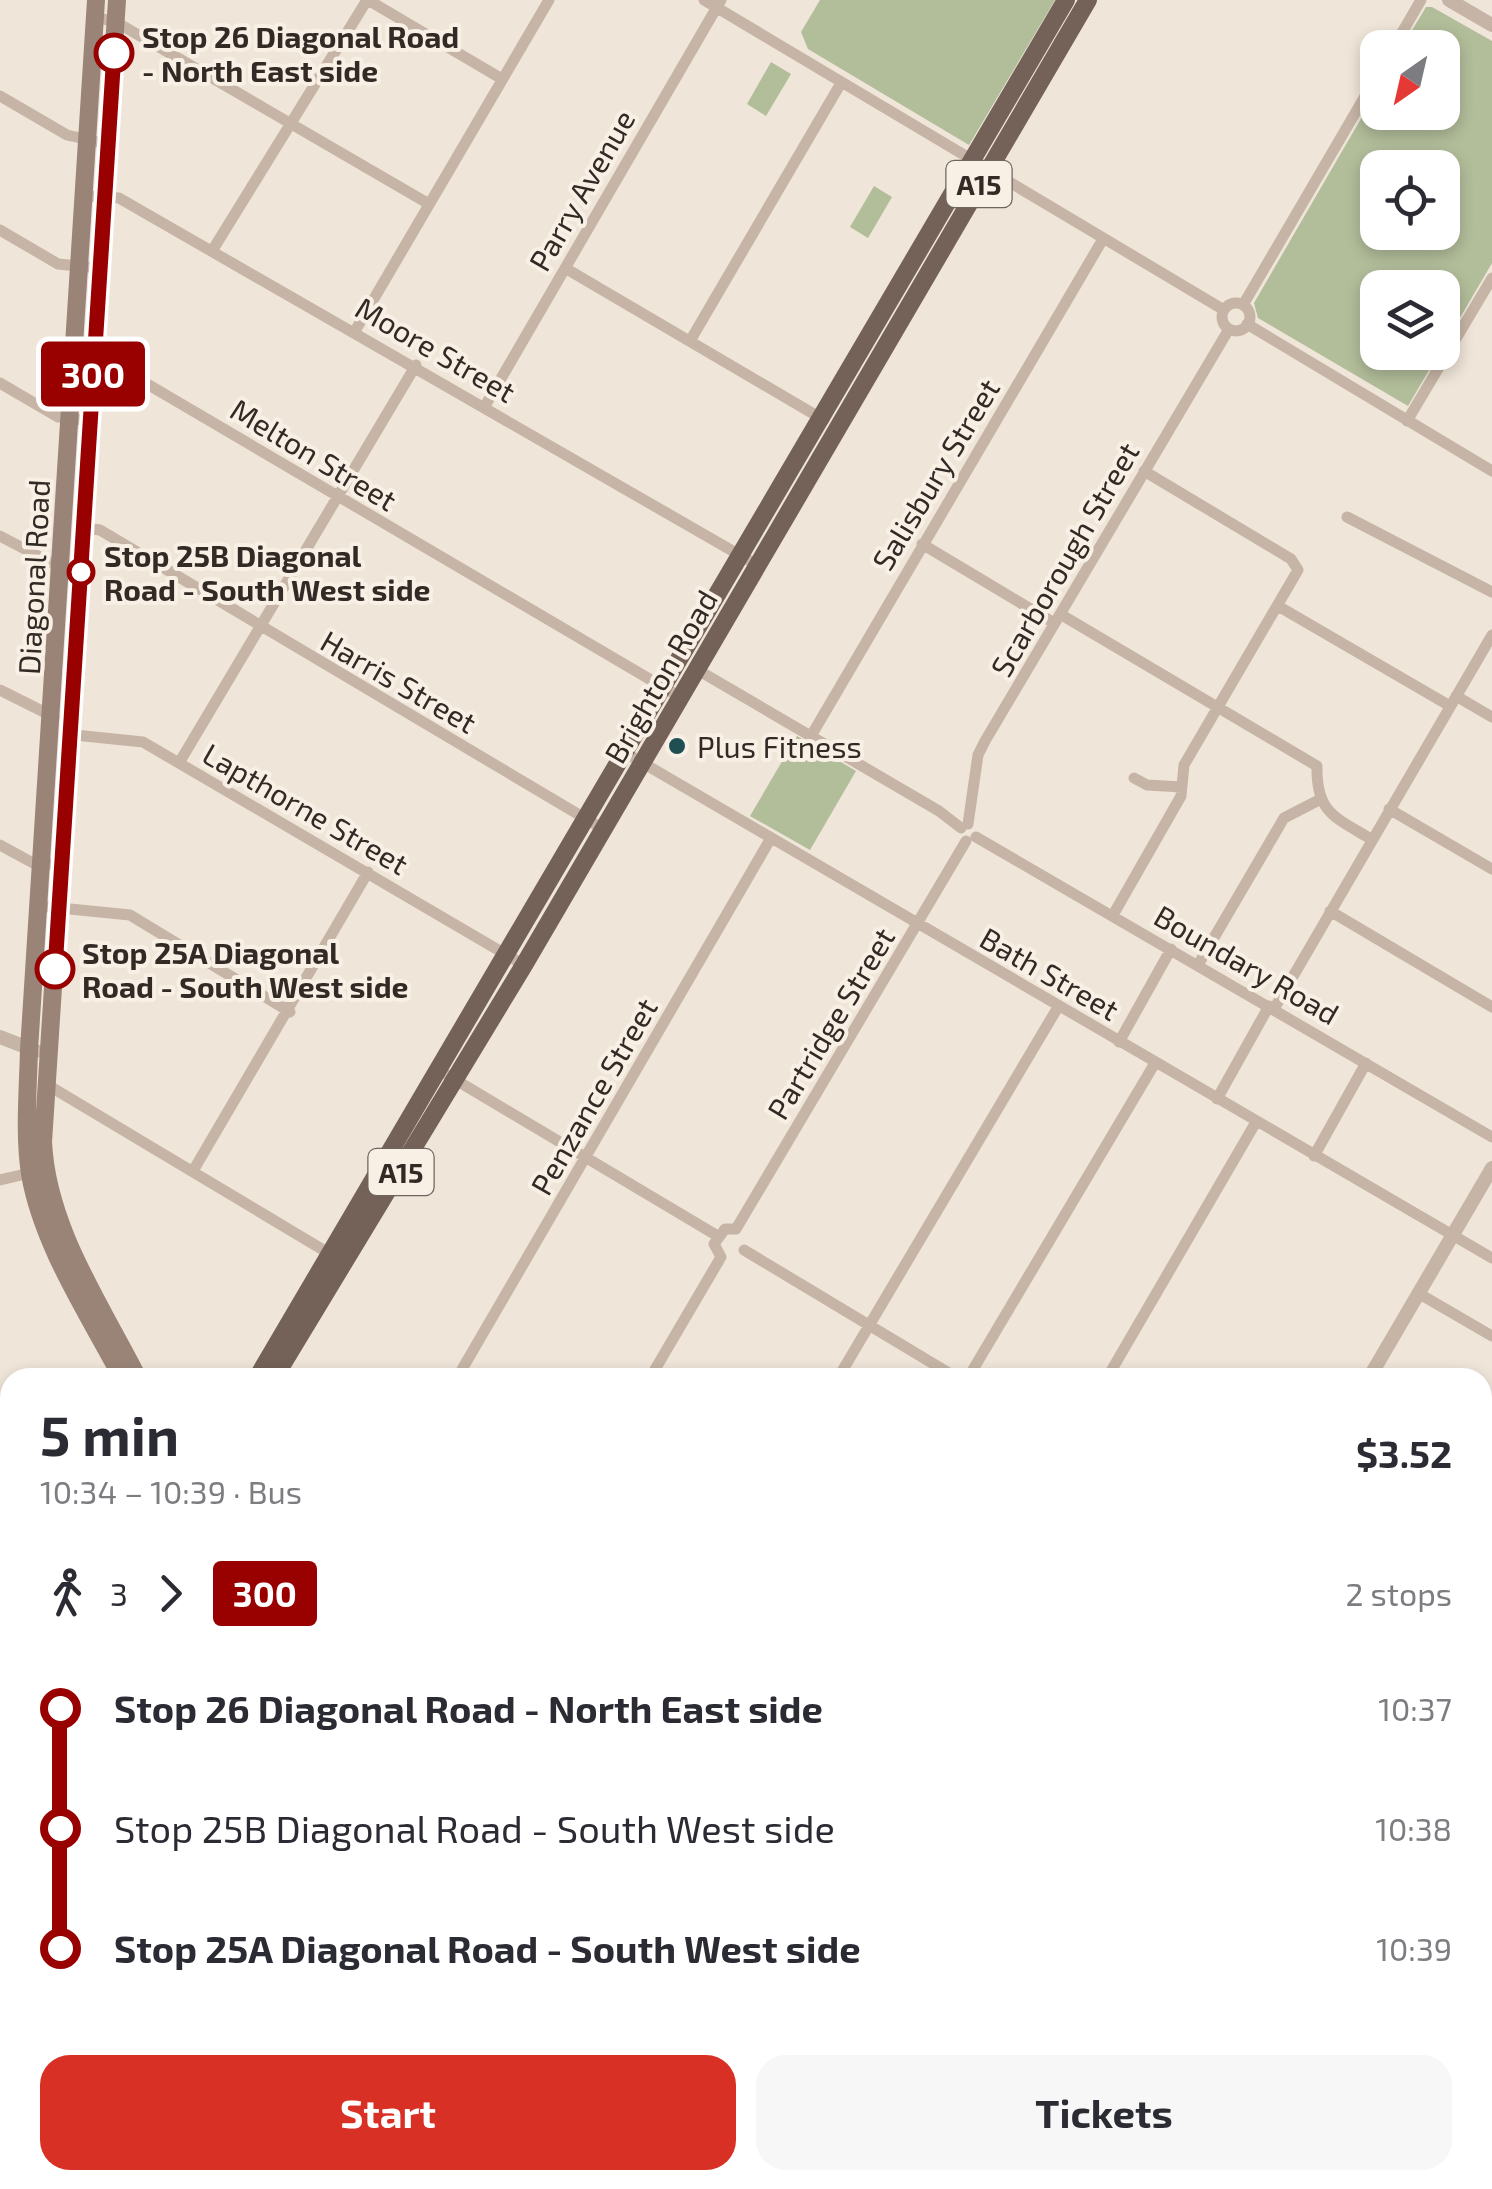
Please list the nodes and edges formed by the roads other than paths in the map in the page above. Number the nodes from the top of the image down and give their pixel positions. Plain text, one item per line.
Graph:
1 (117, 0) edge
2 (549, 0) edge
3 (704, 0) edge
4 (1066, 0) edge
5 (1088, 0) edge
6 (1420, 0) edge
7 (1450, 0) edge
8 (372, 1) edge
9 (719, 4) edge
10 (96, 8) edge
11 (116, 22) junction
12 (1492, 25) edge
13 (1403, 30) edge
14 (502, 79) junction
15 (841, 82) junction
16 (0, 96) edge
17 (1360, 105) edge
18 (294, 125) junction
19 (87, 142) junction
20 (108, 144) junction
21 (979, 166) junction
22 (104, 195) junction
23 (84, 196) junction
24 (429, 204) junction
25 (0, 230) edge
26 (1103, 239) junction
27 (212, 250) junction
28 (98, 268) junction
29 (565, 268) junction
30 (78, 269) junction
31 (1492, 278) edge
32 (1488, 292) edge
33 (1243, 305) junction
34 (1224, 310) junction
35 (1248, 324) junction
36 (1229, 329) junction
37 (355, 331) junction
38 (690, 342) junction
39 (74, 358) junction
40 (94, 359) junction
41 (416, 365) junction
42 (0, 383) edge
43 (485, 406) junction
44 (70, 420) junction
45 (90, 421) junction
46 (1407, 421) junction
47 (828, 422) junction
48 (1144, 471) junction
49 (1492, 471) edge
50 (339, 498) junction
51 (1347, 517) dead end
52 (64, 526) junction
53 (85, 528) junction
54 (0, 536) edge
55 (922, 544) junction
56 (749, 560) junction
57 (62, 568) junction
58 (81, 570) junction
59 (1492, 592) edge
60 (1278, 606) junction
61 (1057, 618) junction
62 (262, 630) junction
63 (1492, 636) edge
64 (696, 669) junction
65 (0, 690) edge
66 (672, 693) junction
67 (1453, 701) junction
68 (1218, 708) junction
69 (1492, 717) edge
70 (52, 725) junction
71 (72, 726) junction
72 (812, 736) junction
73 (624, 752) junction
74 (642, 763) junction
75 (179, 764) junction
76 (1134, 778) dead end
77 (1182, 787) junction
78 (1319, 800) junction
79 (970, 806) junction
80 (1389, 809) junction
81 (938, 810) junction
82 (594, 824) junction
83 (964, 826) junction
84 (771, 838) junction
85 (971, 839) junction
86 (1371, 839) junction
87 (0, 845) edge
88 (44, 865) junction
89 (64, 866) junction
90 (1492, 869) edge
91 (368, 872) junction
92 (40, 906) junction
93 (61, 908) junction
94 (1330, 911) junction
95 (1113, 914) junction
96 (917, 924) junction
97 (1171, 949) junction
98 (506, 955) junction
99 (524, 965) junction
100 (1198, 965) junction
101 (1058, 1007) junction
102 (1492, 1007) edge
103 (1271, 1008) junction
104 (290, 1012) junction
105 (30, 1029) junction
106 (1, 1037) edge
107 (1119, 1042) junction
108 (38, 1051) junction
109 (1366, 1062) junction
110 (1155, 1063) junction
111 (447, 1074) junction
112 (46, 1084) junction
113 (1217, 1099) junction
114 (79, 1104) junction
115 (44, 1117) junction
116 (1256, 1122) junction
117 (1492, 1136) edge
118 (1314, 1156) junction
119 (586, 1159) junction
120 (1492, 1168) edge
121 (193, 1172) junction
122 (30, 1173) junction
123 (0, 1180) edge
124 (736, 1230) junction
125 (716, 1235) junction
126 (1451, 1236) junction
127 (744, 1250) junction
128 (721, 1257) junction
129 (337, 1258) junction
130 (1492, 1258) edge
131 (1418, 1292) junction
132 (869, 1325) junction
133 (1492, 1336) edge
134 (117, 1368) edge
135 (133, 1368) edge
136 (264, 1368) edge
137 (279, 1368) edge
138 (463, 1368) edge
139 (656, 1368) edge
140 (844, 1368) edge
141 (941, 1368) edge
142 (974, 1368) edge
143 (1113, 1368) edge
144 (1375, 1368) edge

1 - 11 main road, Diagonal Road
2 - 14 street
3 - 9 street
4 - 21 main road, Brighton Road / A15
5 - 21 main road, Brighton Road / A15
6 - 13 street
7 - 12 street
8 - 14 street
8 - 18 street
9 - 15 street
9 - 29 street, Parry Avenue
10 - 11 street
10 - 19 main road, Diagonal Road
11 - 18 street
11 - 20 main road, Diagonal Road
14 - 24 street
15 - 21 street
15 - 38 street
16 - 19 street
17 - 33 street
18 - 24 street
18 - 27 street
19 - 20 street
19 - 23 main road, Diagonal Road
20 - 22 main road, Diagonal Road
21 - 26 street
21 - 47 main road, Brighton Road / A15
22 - 23 street, Moore Street
22 - 27 street, Moore Street
22 - 28 main road, Diagonal Road
23 - 30 main road, Diagonal Road
24 - 37 street
25 - 30 street
26 - 34 street
26 - 55 street, Salisbury Street
27 - 37 street, Moore Street
28 - 30 street
28 - 40 main road, Diagonal Road
29 - 38 street
29 - 43 street, Parry Avenue
30 - 39 main road, Diagonal Road
31 - 32 street
32 - 46 street
33 - 34 street
33 - 35 street
34 - 36 street
35 - 36 street
35 - 46 street
36 - 48 street, Scarborough Street
37 - 41 street, Moore Street
38 - 47 street
39 - 40 street, Melton Street
39 - 44 main road, Diagonal Road
40 - 45 main road, Diagonal Road
40 - 50 street, Melton Street
41 - 43 street, Moore Street
41 - 50 street
42 - 44 street
43 - 56 street, Moore Street
44 - 45 street
44 - 52 main road, Diagonal Road
45 - 53 main road, Diagonal Road
46 - 49 street
47 - 56 main road, Brighton Road / A15
48 - 60 street
48 - 61 street, Scarborough Street
50 - 62 street
50 - 66 street, Melton Street
51 - 59 street
52 - 53 street, Harris Street
52 - 57 main road, Diagonal Road
53 - 58 main road, Diagonal Road
53 - 62 street, Harris Street
54 - 57 street
55 - 61 street
55 - 72 street, Salisbury Street
56 - 64 main road, Brighton Road / A15
56 - 66 main road, Brighton Road / A15
57 - 58 street
57 - 70 main road, Diagonal Road
58 - 71 main road, Diagonal Road
60 - 67 street
60 - 68 street
61 - 68 street
61 - 79 street, Scarborough Street
62 - 75 street
62 - 82 street, Harris Street
63 - 67 street
64 - 66 main road, Brighton Road / A15
64 - 72 street
65 - 70 street
66 - 73 main road, Brighton Road / A15
66 - 74 main road, Brighton Road / A15
67 - 69 street
67 - 80 street
68 - 77 street
68 - 78 street
70 - 71 street, Lapthorne Street
70 - 88 main road, Diagonal Road
71 - 75 street, Lapthorne Street
71 - 89 main road, Diagonal Road
72 - 81 street
73 - 74 street, Bath Street
73 - 82 main road, Brighton Road / A15
74 - 82 main road, Brighton Road / A15
74 - 84 street, Bath Street
75 - 91 street, Lapthorne Street
76 - 77 street
77 - 95 street
78 - 86 street
78 - 100 street
79 - 81 street
79 - 83 street, Scarborough Street
80 - 86 street
80 - 90 street
81 - 83 street
82 - 98 main road, Brighton Road / A15
82 - 99 main road, Brighton Road / A15
83 - 85 street
84 - 96 street, Bath Street
84 - 119 street, Penzance Street
85 - 95 street, Boundary Road
85 - 96 street, Partridge Street
86 - 94 street
87 - 88 street
88 - 89 street
88 - 92 main road, Diagonal Road
89 - 93 main road, Diagonal Road
91 - 98 street, Lapthorne Street
91 - 104 street
92 - 93 street
92 - 105 main road, Diagonal Road
93 - 104 street
93 - 108 main road, Diagonal Road
94 - 102 street
94 - 103 street
95 - 97 street, Boundary Road
96 - 101 street, Bath Street
96 - 124 street, Partridge Street
97 - 100 street, Boundary Road
97 - 107 street
98 - 99 street, Lapthorne Street
98 - 111 main road, Brighton Road / A15
99 - 111 main road, Brighton Road / A15
100 - 103 street, Boundary Road
101 - 107 street, Bath Street
101 - 132 street
103 - 109 street, Boundary Road
103 - 113 street
104 - 121 street
105 - 106 street
105 - 108 main road, Diagonal Road
106 - 108 street
107 - 110 street, Bath Street
108 - 112 main road, Diagonal Road
108 - 122 main road, Diagonal Road
109 - 117 street, Boundary Road
109 - 118 street
110 - 113 street, Bath Street
110 - 142 street
111 - 119 street
111 - 129 main road, Brighton Road / A15
112 - 114 street
112 - 115 main road, Diagonal Road
113 - 116 street, Bath Street
114 - 115 street
114 - 121 street
115 - 135 main road, Diagonal Road
116 - 118 street, Bath Street
116 - 143 street
118 - 126 street, Bath Street
119 - 125 street
119 - 138 street, Penzance Street
120 - 126 street
121 - 129 street
122 - 123 street
122 - 134 main road, Diagonal Road
124 - 125 street
124 - 127 street
125 - 128 street
126 - 130 street, Bath Street
126 - 131 street
127 - 128 street
127 - 132 street
128 - 139 street
129 - 136 main road, Brighton Road / A15
129 - 137 main road, Brighton Road / A15
131 - 133 street
131 - 144 street
132 - 140 street
132 - 141 street

